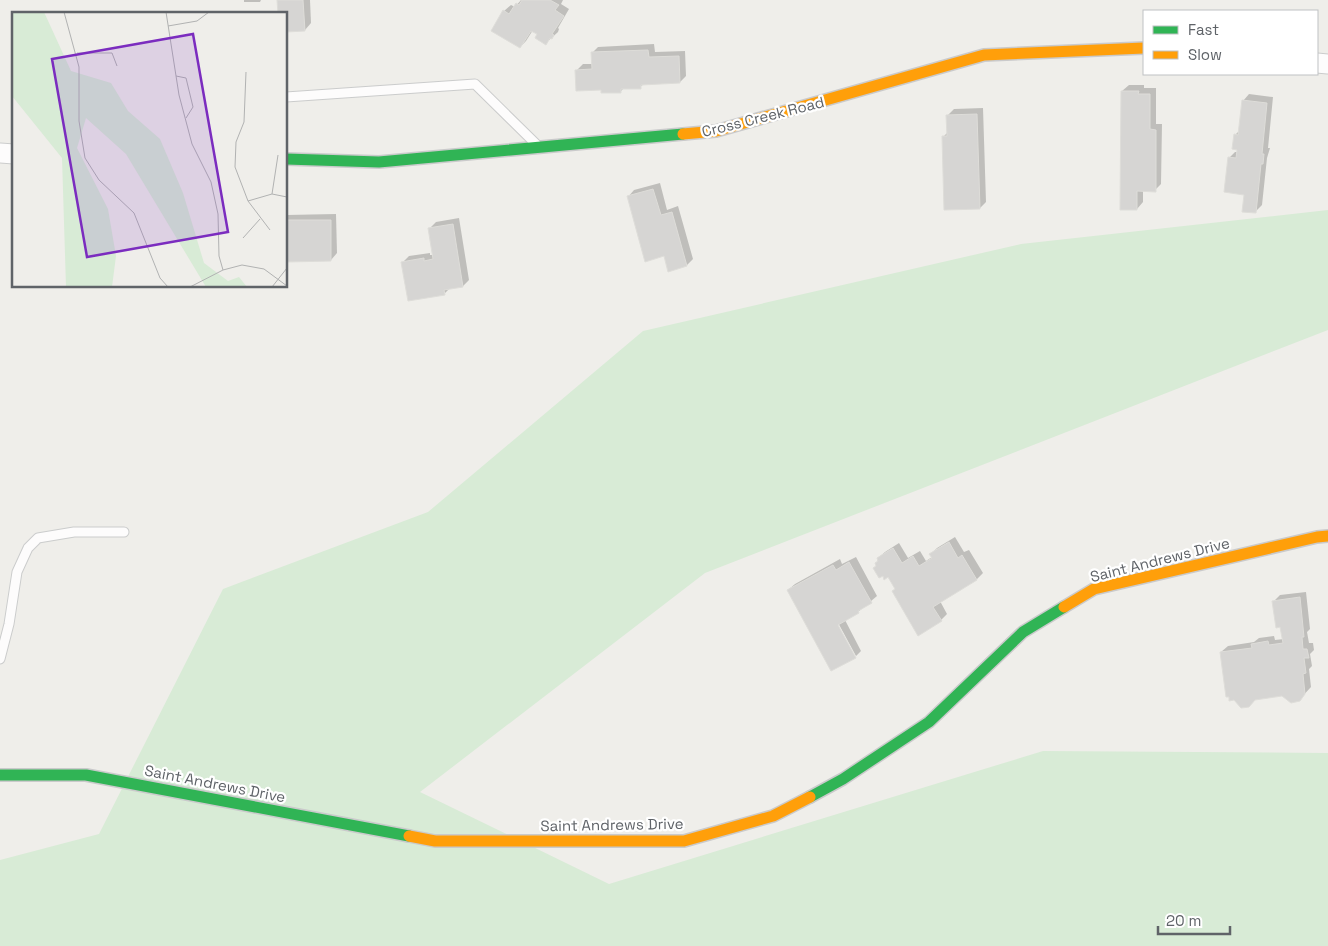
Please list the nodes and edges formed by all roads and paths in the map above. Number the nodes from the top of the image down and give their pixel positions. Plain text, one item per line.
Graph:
1 (1143, 48) edge
2 (288, 97) edge
3 (540, 147) junction
4 (288, 159) edge
5 (124, 532) dead end
6 (1328, 536) edge
7 (0, 659) edge
8 (0, 775) edge

1 - 3 street, Cross Creek Road
2 - 3 lane
3 - 4 street, Cross Creek Road
5 - 7 lane
6 - 8 street, Saint Andrews Drive

